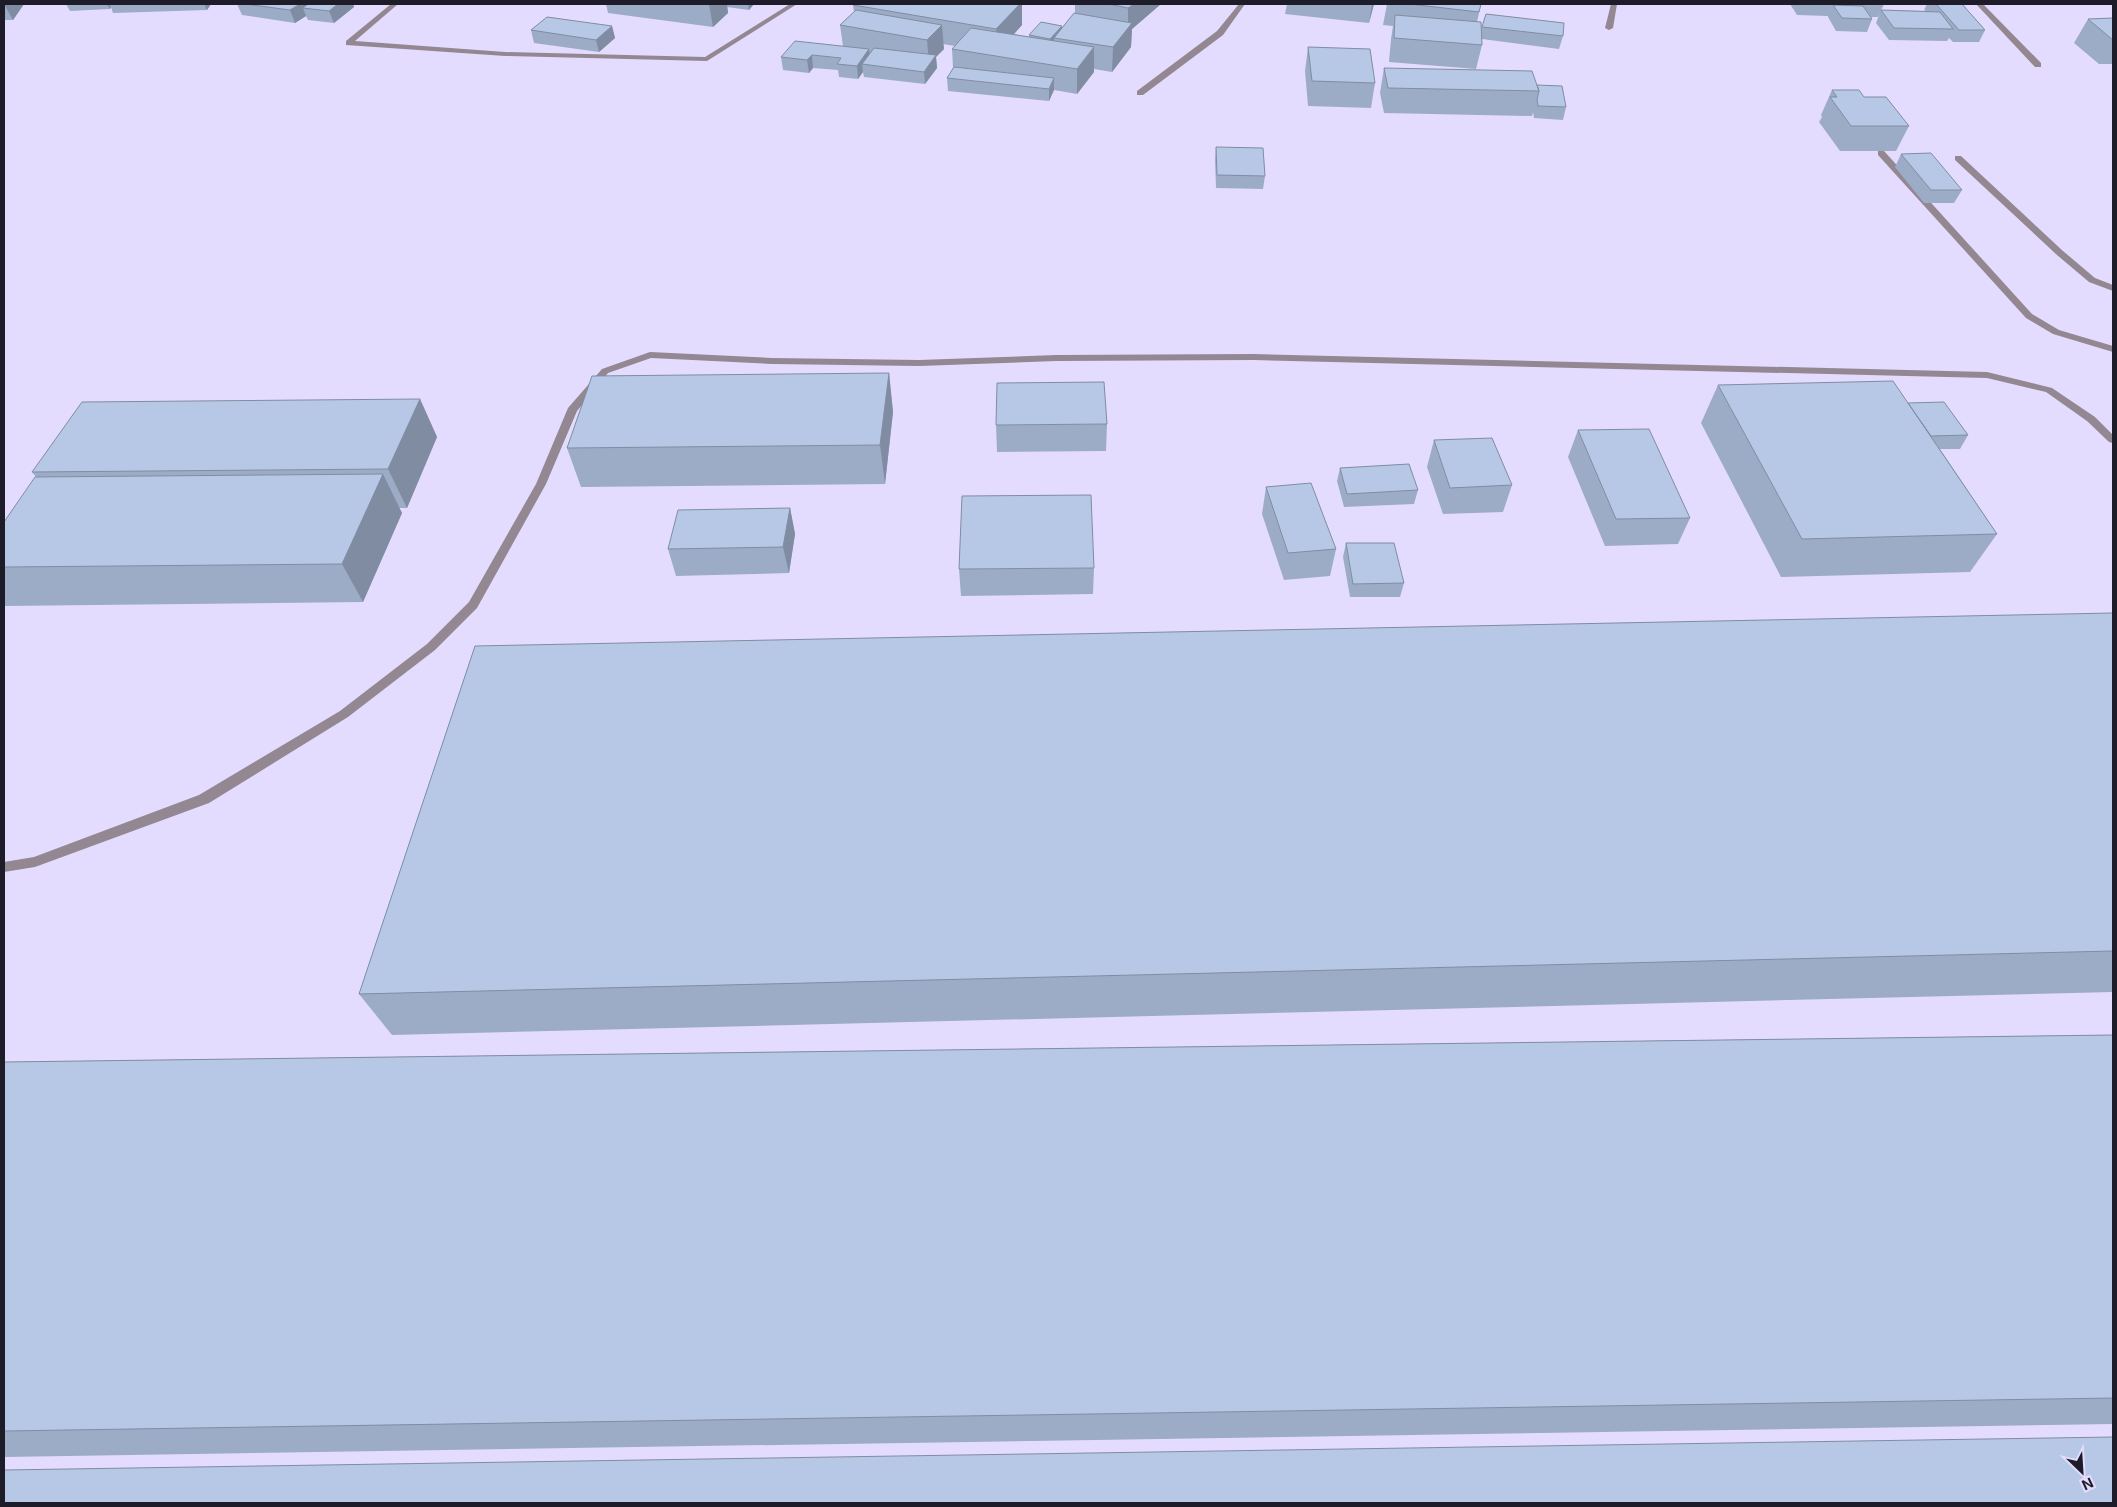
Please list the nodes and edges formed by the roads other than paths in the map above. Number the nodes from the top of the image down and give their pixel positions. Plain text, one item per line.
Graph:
1 (395, 4) edge
2 (794, 4) edge
3 (1242, 4) edge
4 (1614, 4) edge
5 (1979, 4) edge
6 (1609, 28) dead end
7 (2038, 65) dead end
8 (1140, 93) dead end
9 (1881, 152) edge
10 (1958, 158) dead end
11 (2113, 288) edge
12 (2113, 349) edge
13 (2113, 440) edge
14 (4, 867) edge

1 - 2 street
3 - 8 street
4 - 6 street
5 - 7 street
9 - 12 street
10 - 11 street
13 - 14 street

